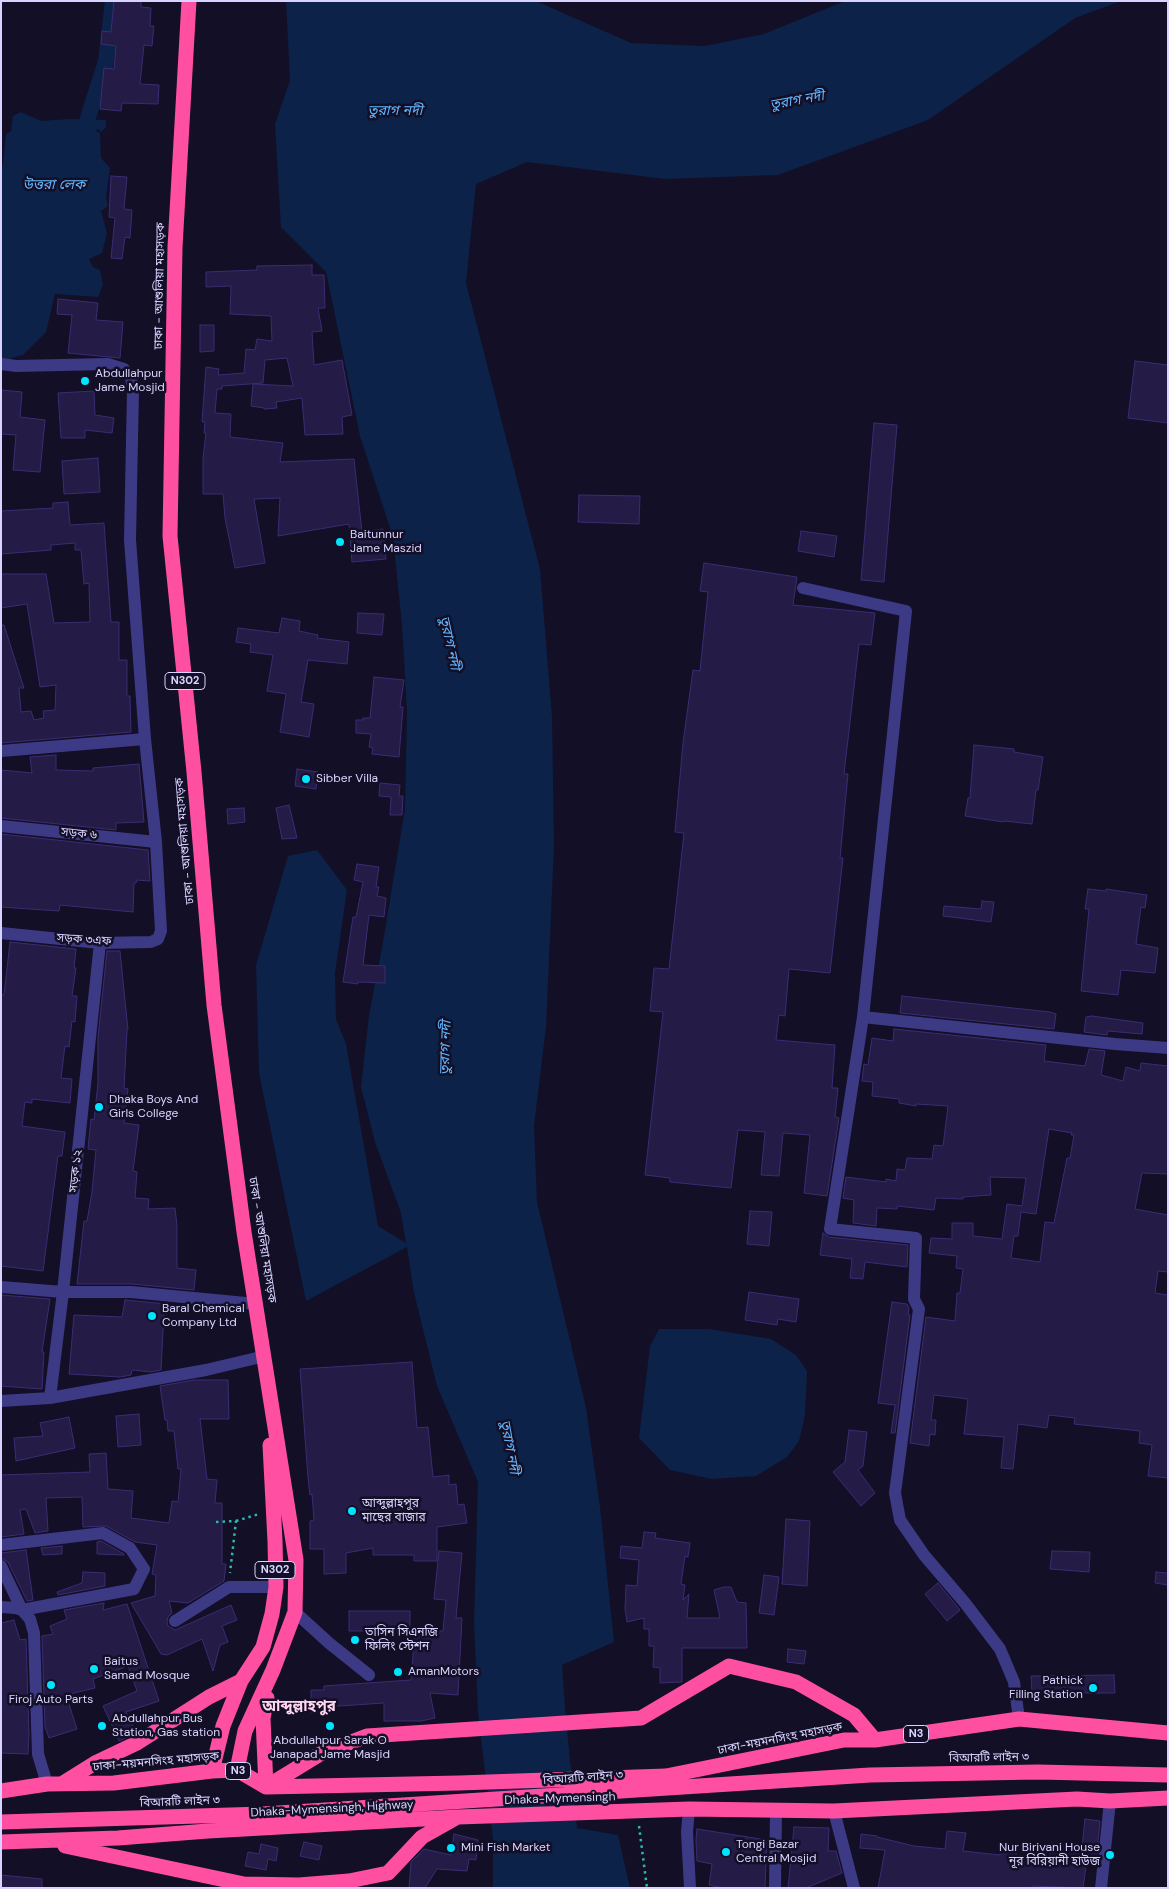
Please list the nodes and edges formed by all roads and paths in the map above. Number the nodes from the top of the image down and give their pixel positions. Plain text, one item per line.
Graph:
1 (189, 1) edge
2 (1, 364) edge
3 (803, 588) dead end
4 (146, 739) junction
5 (1, 751) edge
6 (1, 826) edge
7 (156, 842) junction
8 (1, 933) edge
9 (100, 943) junction
10 (863, 1018) junction
11 (1168, 1048) edge
12 (1, 1287) edge
13 (63, 1292) junction
14 (256, 1304) junction
15 (265, 1356) junction
16 (50, 1398) junction
17 (1, 1401) edge
18 (273, 1510) junction
19 (236, 1521) junction
20 (216, 1522) dead end
21 (1, 1545) edge
22 (1, 1566) edge
23 (229, 1587) junction
24 (276, 1587) junction
25 (1, 1607) edge
26 (22, 1610) junction
27 (295, 1612) junction
28 (175, 1621) dead end
29 (273, 1670) junction
30 (369, 1675) dead end
31 (241, 1681) junction
32 (1019, 1719) junction
33 (1168, 1733) edge
34 (875, 1740) junction
35 (237, 1770) junction
36 (212, 1772) junction
37 (1168, 1775) edge
38 (666, 1776) joint
39 (54, 1784) junction
40 (266, 1787) junction
41 (1, 1791) edge
42 (1168, 1798) edge
43 (1110, 1801) junction
44 (689, 1809) junction
45 (776, 1810) junction
46 (834, 1811) junction
47 (637, 1812) junction
48 (458, 1817) junction
49 (1, 1822) edge
50 (36, 1840) junction
51 (1, 1842) edge
52 (647, 1888) edge
53 (690, 1888) edge
54 (775, 1888) edge
55 (854, 1888) edge
56 (1101, 1888) edge

1 - 14 highway, ঢাকা - আশুলিয়া মহাসড়ক / N302
2 - 4 street
3 - 10 street
4 - 5 street
4 - 7 street
6 - 7 street, সড়ক ৬
7 - 9 street, সড়ক ৩এফ
8 - 9 street, সড়ক ৩এফ
9 - 13 street, সড়ক ১২
10 - 11 street
10 - 32 street
12 - 13 street
13 - 14 street
13 - 16 street, সড়ক ১২
14 - 15 highway, ঢাকা - আশুলিয়া মহাসড়ক / N302
15 - 16 street
15 - 18 highway, N302
15 - 27 highway, ঢাকা - আশুলিয়া মহাসড়ক / N302
16 - 17 street
18 - 19 path
18 - 24 highway, N302
19 - 20 path
19 - 23 path
21 - 26 street
22 - 26 street
23 - 24 street
23 - 28 street
24 - 31 highway, N302
25 - 26 street
26 - 39 street
27 - 29 highway, ঢাকা - আশুলিয়া মহাসড়ক / N302
27 - 30 street
29 - 35 highway, ঢাকা - আশুলিয়া মহাসড়ক / N302
29 - 40 highway, ঢাকা - আশুলিয়া মহাসড়ক / N302
31 - 36 highway, N302
31 - 39 highway
32 - 33 highway, ঢাকা-ময়মনসিংহ মহাসড়ক / N3
32 - 34 highway, ঢাকা-ময়মনসিংহ মহাসড়ক / N3
34 - 38 highway, ঢাকা-ময়মনসিংহ মহাসড়ক / N3
34 - 40 highway
35 - 36 highway, ঢাকা-ময়মনসিংহ মহাসড়ক / N3
35 - 40 highway, ঢাকা-ময়মনসিংহ মহাসড়ক / N3
36 - 39 highway, ঢাকা-ময়মনসিংহ মহাসড়ক / N3
37 - 49 highway, বিআরটি লাইন ৩
38 - 40 highway, Dhaka-Mymensingh / N3
39 - 41 highway, ঢাকা-ময়মনসিংহ মহাসড়ক / N3
42 - 43 highway
43 - 46 highway
43 - 56 street
44 - 45 highway
44 - 47 highway, Dhaka-Mymensingh
44 - 53 street
45 - 46 highway
45 - 54 street
46 - 55 street
47 - 48 highway, Dhaka-Mymensingh
47 - 52 path
48 - 50 highway, Dhaka-Mymensingh, Highway
48 - 50 highway
50 - 51 highway

